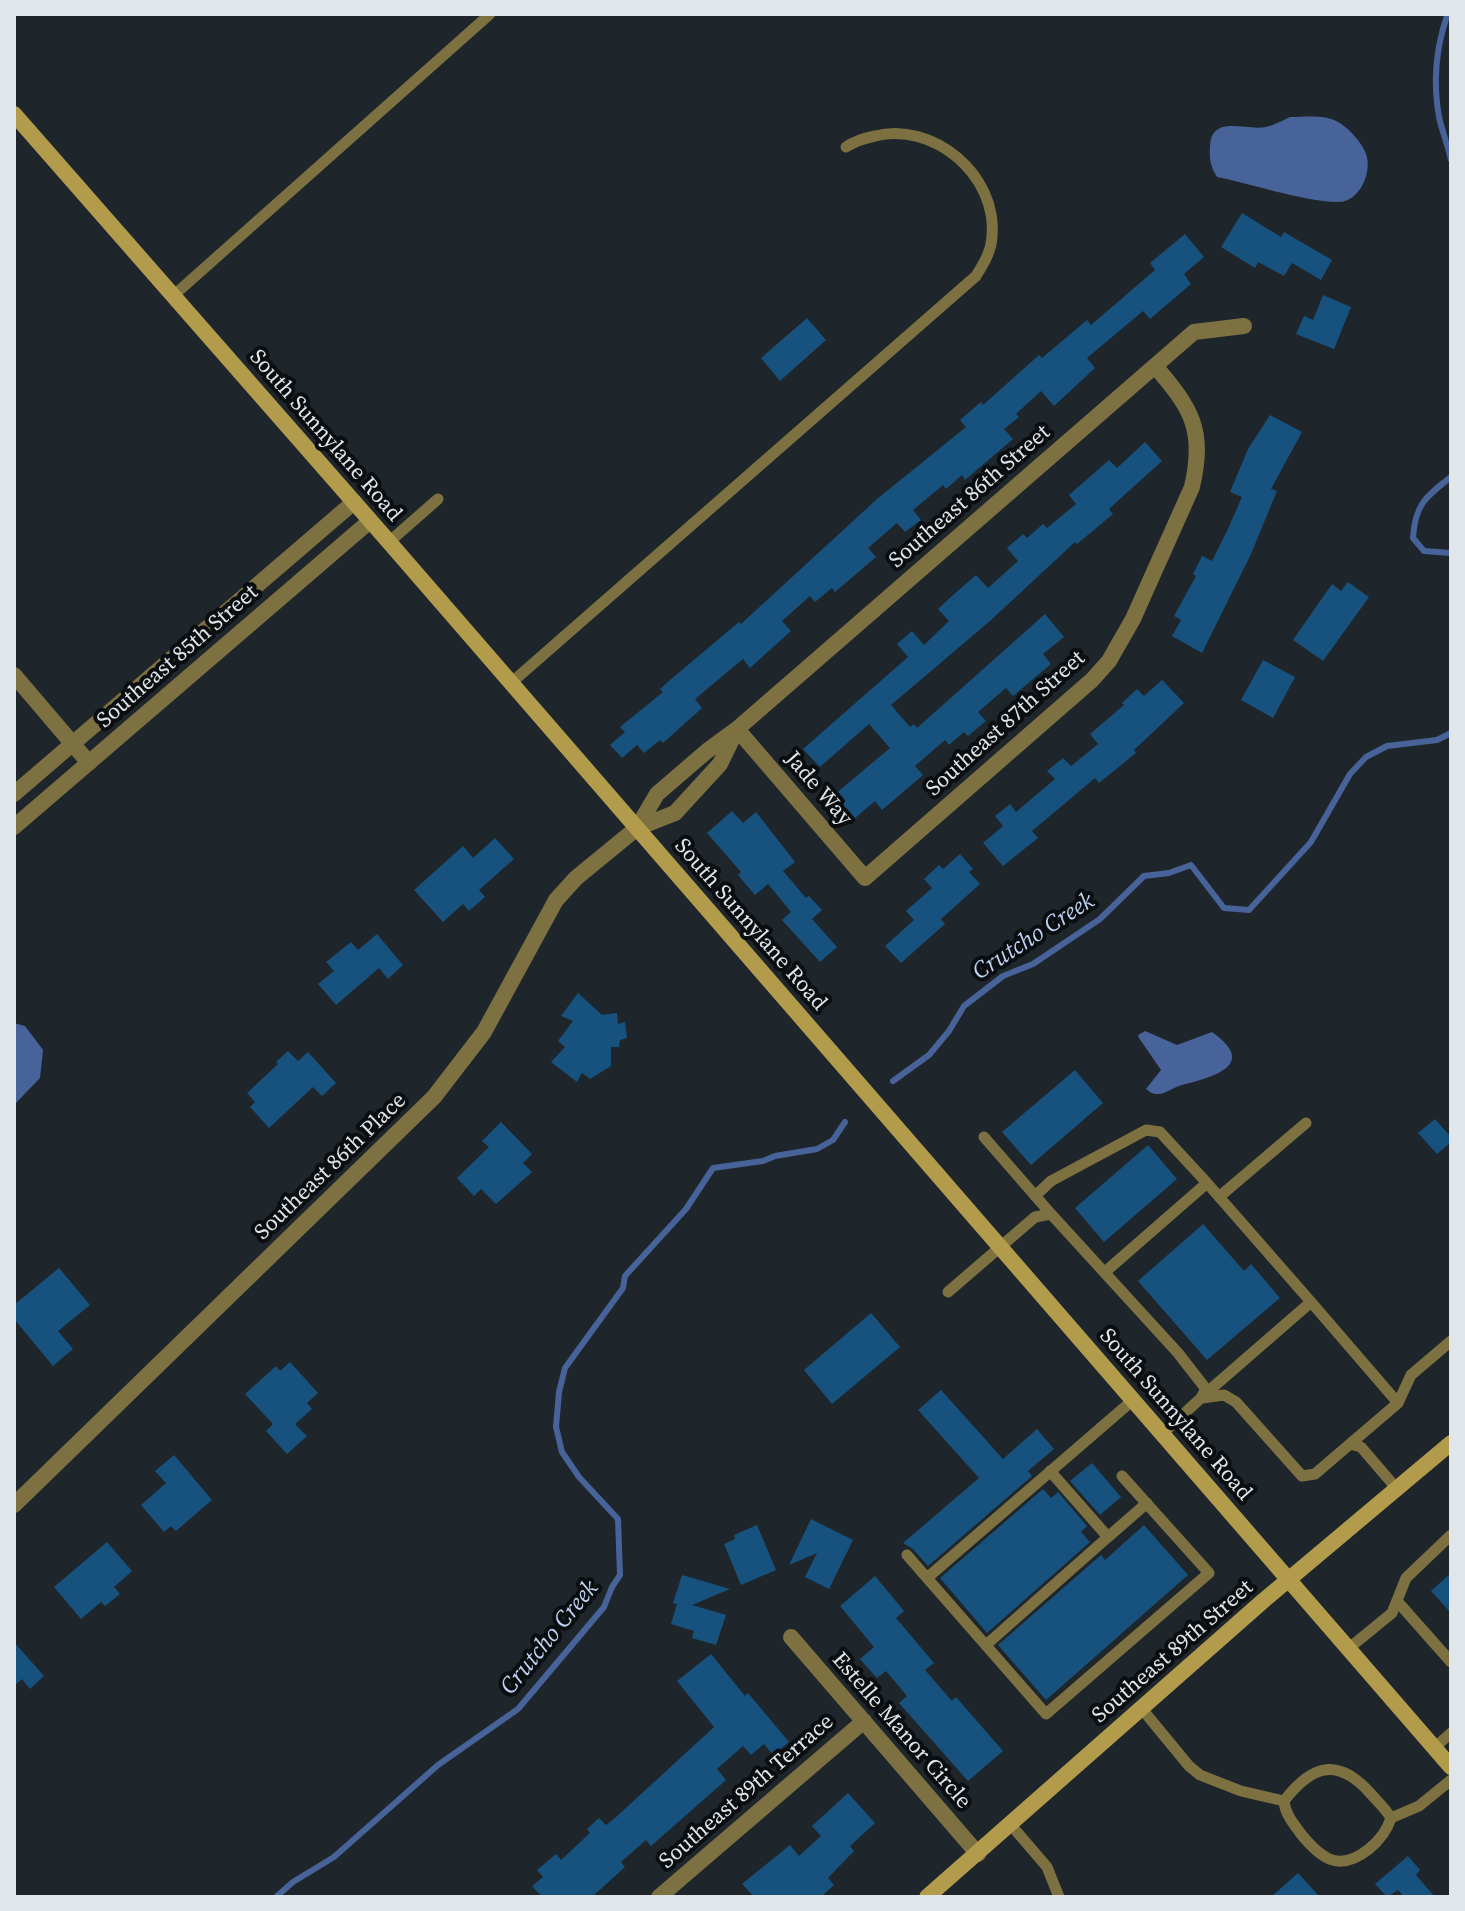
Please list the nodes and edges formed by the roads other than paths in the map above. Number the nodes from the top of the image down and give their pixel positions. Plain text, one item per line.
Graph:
1 (490, 14) edge
2 (14, 114) edge
3 (846, 147) dead end
4 (173, 296) junction
5 (1244, 326) dead end
6 (1155, 366) junction
7 (438, 499) dead end
8 (354, 502) junction
9 (370, 521) junction
10 (389, 542) junction
11 (207, 628) junction
12 (223, 646) junction
13 (14, 675) edge
14 (511, 683) junction
15 (737, 729) junction
16 (73, 744) junction
17 (89, 763) junction
18 (14, 794) edge
19 (14, 827) edge
20 (637, 828) junction
21 (865, 878) joint
22 (1306, 1123) dead end
23 (984, 1137) dead end
24 (1207, 1183) junction
25 (1035, 1196) junction
26 (1219, 1197) junction
27 (1051, 1214) junction
28 (1000, 1246) junction
29 (1105, 1272) junction
30 (948, 1292) dead end
31 (1311, 1302) junction
32 (1451, 1341) edge
33 (1201, 1398) junction
34 (1133, 1400) junction
35 (1398, 1403) junction
36 (1162, 1434) junction
37 (1451, 1443) edge
38 (1350, 1444) junction
39 (1050, 1471) junction
40 (1122, 1476) dead end
41 (1397, 1489) junction
42 (1147, 1503) junction
43 (14, 1505) edge
44 (1451, 1535) edge
45 (1108, 1537) junction
46 (907, 1555) dead end
47 (927, 1578) junction
48 (1288, 1580) junction
49 (1397, 1601) junction
50 (791, 1637) dead end
51 (986, 1645) junction
52 (1348, 1649) junction
53 (1451, 1662) edge
54 (1142, 1709) junction
55 (864, 1721) junction
56 (1451, 1733) edge
57 (1434, 1748) junction
58 (1451, 1767) edge
59 (1451, 1780) edge
60 (1284, 1801) junction
61 (1391, 1818) junction
62 (1011, 1825) junction
63 (978, 1854) junction
64 (659, 1897) edge
65 (927, 1897) edge
66 (1059, 1897) edge

1 - 4 lane
2 - 4 main road, South Sunnylane Road
3 - 14 lane
4 - 8 main road, South Sunnylane Road
5 - 6 street, Southeast 86th Street
6 - 15 street, Southeast 86th Street
6 - 21 street, Southeast 87th Street
7 - 10 lane
8 - 9 main road, South Sunnylane Road
8 - 11 street, Southeast 85th Street
9 - 10 main road, South Sunnylane Road
9 - 12 street, Southeast 85th Street
10 - 14 main road, South Sunnylane Road
11 - 12 street
11 - 16 street, Southeast 85th Street
12 - 17 street, Southeast 85th Street
13 - 16 street
14 - 20 main road, South Sunnylane Road
15 - 20 street, Southeast 86th Street
15 - 20 street, Southeast 86th Street
15 - 21 street, Jade Way
16 - 17 street
16 - 18 street, Southeast 85th Street
17 - 19 street, Southeast 85th Street
20 - 28 main road, South Sunnylane Road
20 - 43 street, Southeast 86th Place
22 - 26 lane
23 - 25 lane
24 - 25 lane
24 - 26 lane
24 - 29 lane
25 - 27 lane
26 - 31 lane
27 - 28 lane
27 - 29 lane
28 - 30 lane
28 - 34 main road, South Sunnylane Road
29 - 33 lane
31 - 33 lane
31 - 35 lane
32 - 35 lane
33 - 36 lane
33 - 38 lane
34 - 36 main road, South Sunnylane Road
34 - 39 lane
35 - 38 lane
36 - 48 main road, South Sunnylane Road
37 - 41 main road, Southeast 89th Street
38 - 41 lane
39 - 45 lane
39 - 47 lane
40 - 42 lane
41 - 48 main road, Southeast 89th Street
42 - 45 lane
42 - 51 lane
44 - 49 lane
45 - 51 lane
46 - 47 lane
47 - 51 lane
48 - 52 main road, South Sunnylane Road
48 - 54 main road, Southeast 89th Street
49 - 52 lane
49 - 53 lane
50 - 55 street, Estelle Manor Circle
52 - 57 main road, South Sunnylane Road
54 - 60 lane
54 - 62 main road, Southeast 89th Street
55 - 63 street, Estelle Manor Circle
55 - 64 street, Southeast 89th Terrace
56 - 57 lane
57 - 58 main road, South Sunnylane Road
59 - 61 lane
60 - 61 lane
60 - 61 lane
62 - 63 main road, Southeast 89th Street
62 - 66 lane
63 - 65 main road, Southeast 89th Street

